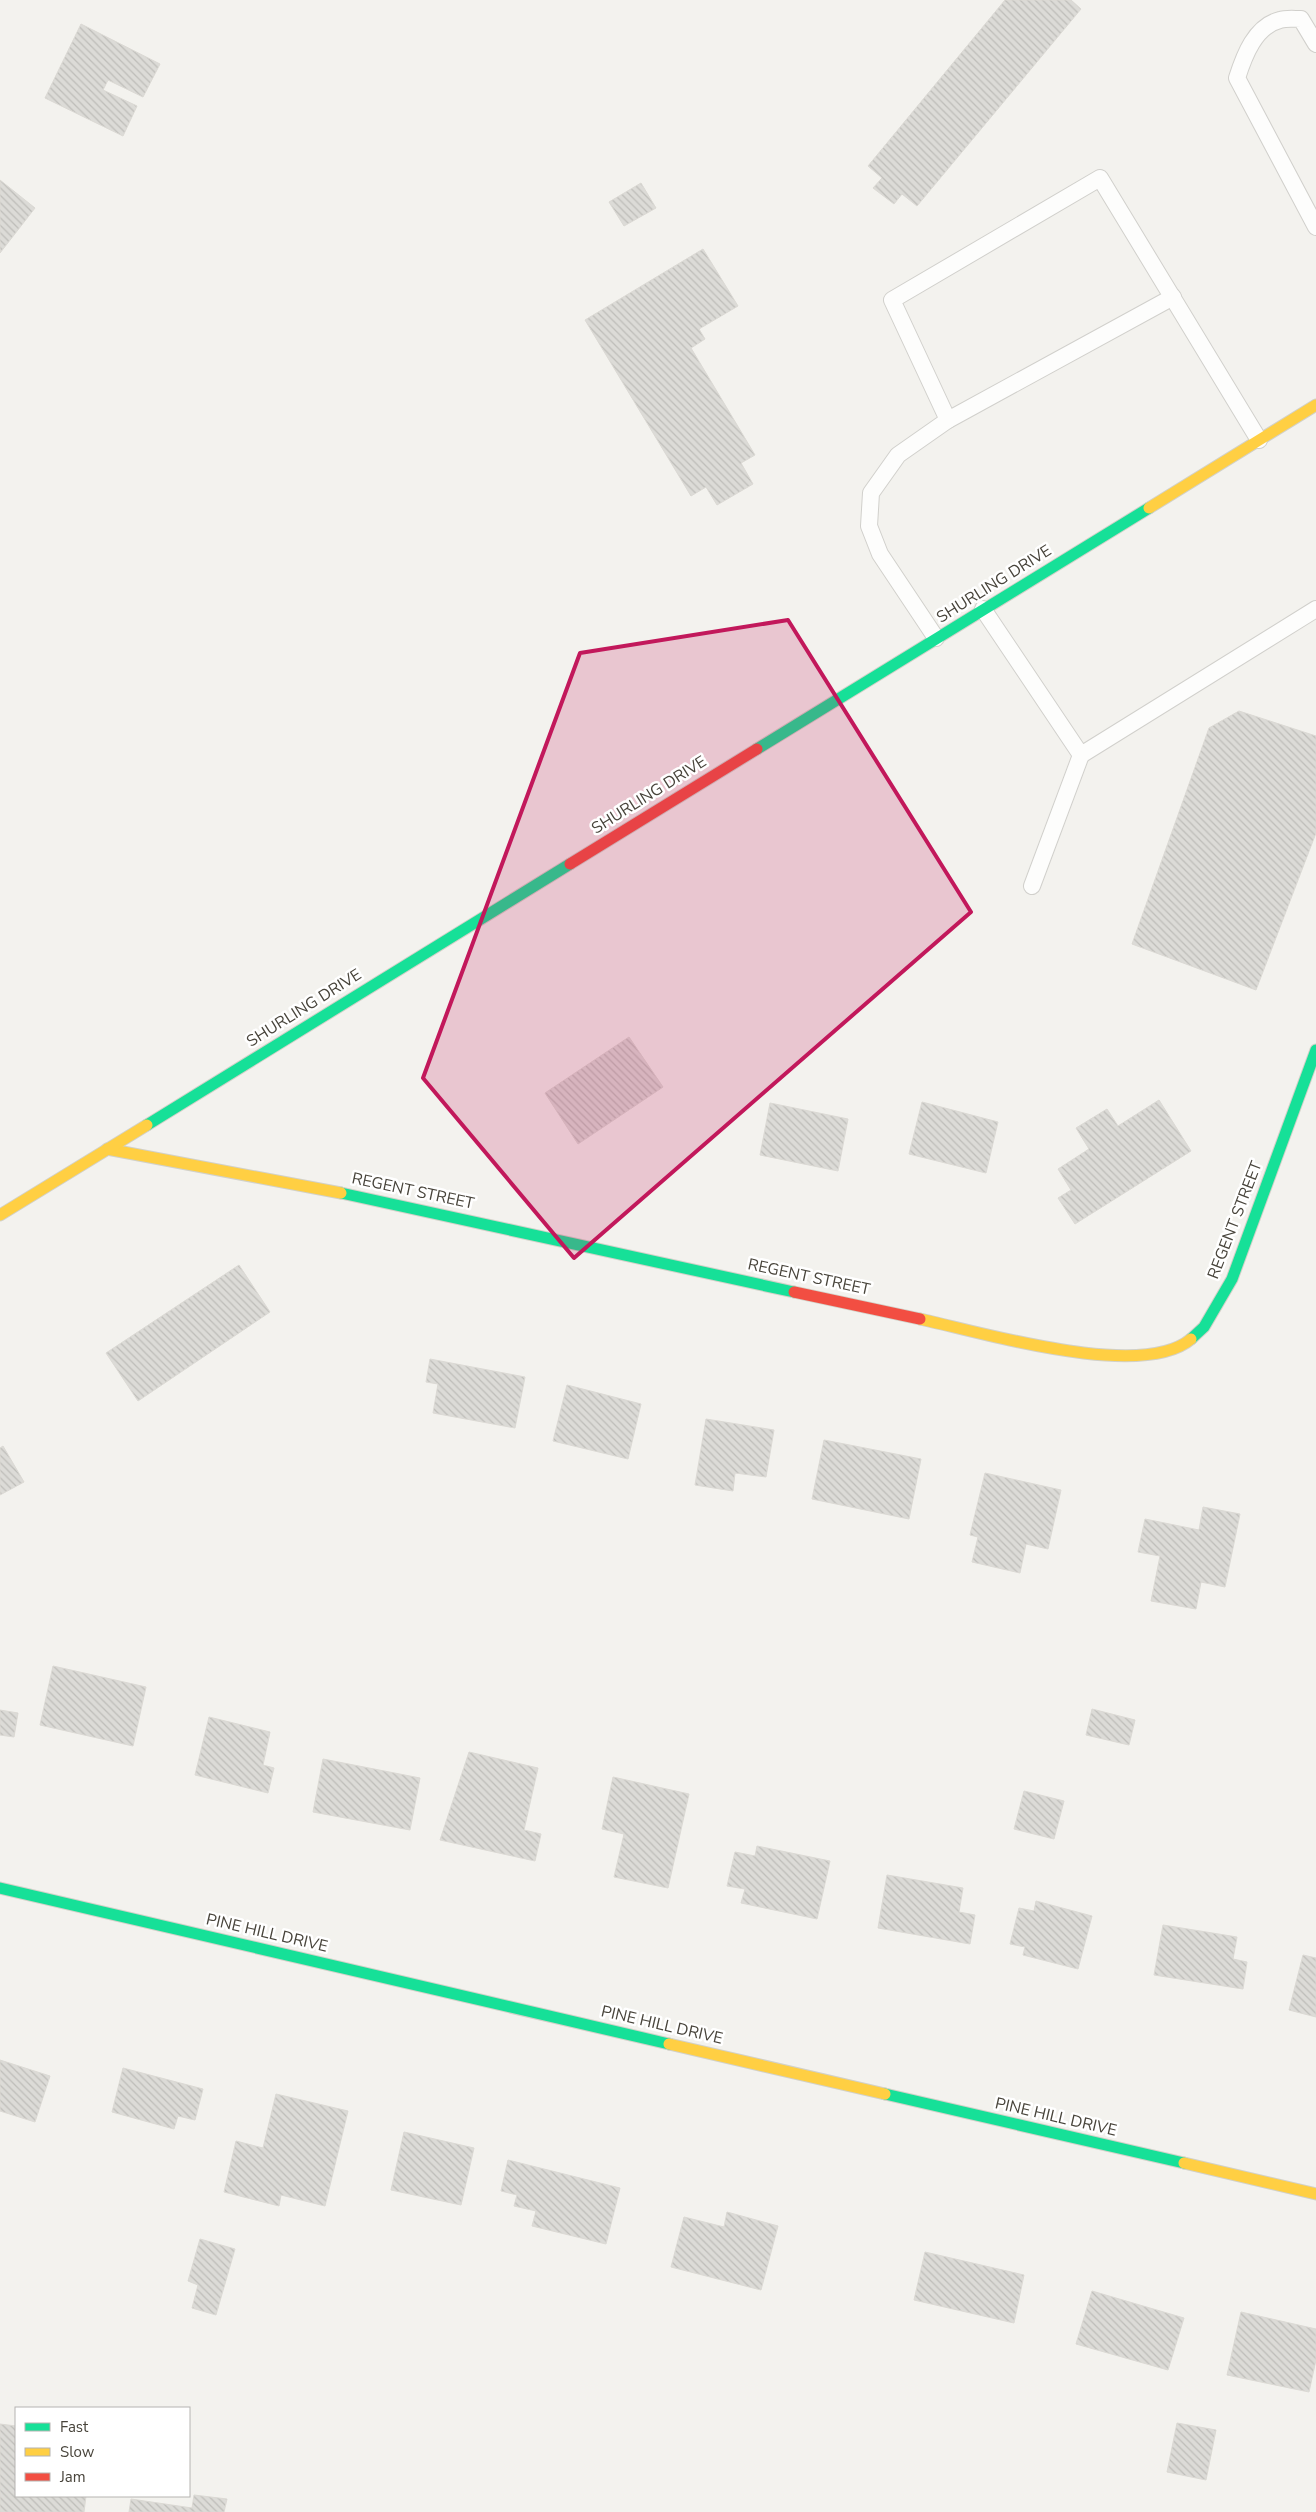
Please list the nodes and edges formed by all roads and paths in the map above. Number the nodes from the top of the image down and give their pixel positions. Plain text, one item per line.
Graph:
1 (1316, 44) edge
2 (1316, 227) edge
3 (1172, 298) junction
4 (1316, 406) edge
5 (948, 420) junction
6 (1259, 440) junction
7 (983, 609) junction
8 (1316, 609) edge
9 (936, 638) junction
10 (1081, 755) junction
11 (1032, 886) dead end
12 (1316, 1050) edge
13 (108, 1149) junction
14 (0, 1215) edge
15 (0, 1888) edge
16 (1316, 2194) edge

1 - 2 lane
3 - 5 lane
3 - 5 lane
3 - 6 lane
4 - 6 street, SHURLING DRIVE
5 - 9 lane
6 - 7 street, SHURLING DRIVE
7 - 9 street, SHURLING DRIVE
7 - 10 lane
8 - 10 lane
9 - 13 street, SHURLING DRIVE
10 - 11 lane
12 - 13 street, REGENT STREET
13 - 14 street, SHURLING DRIVE
15 - 16 street, PINE HILL DRIVE

